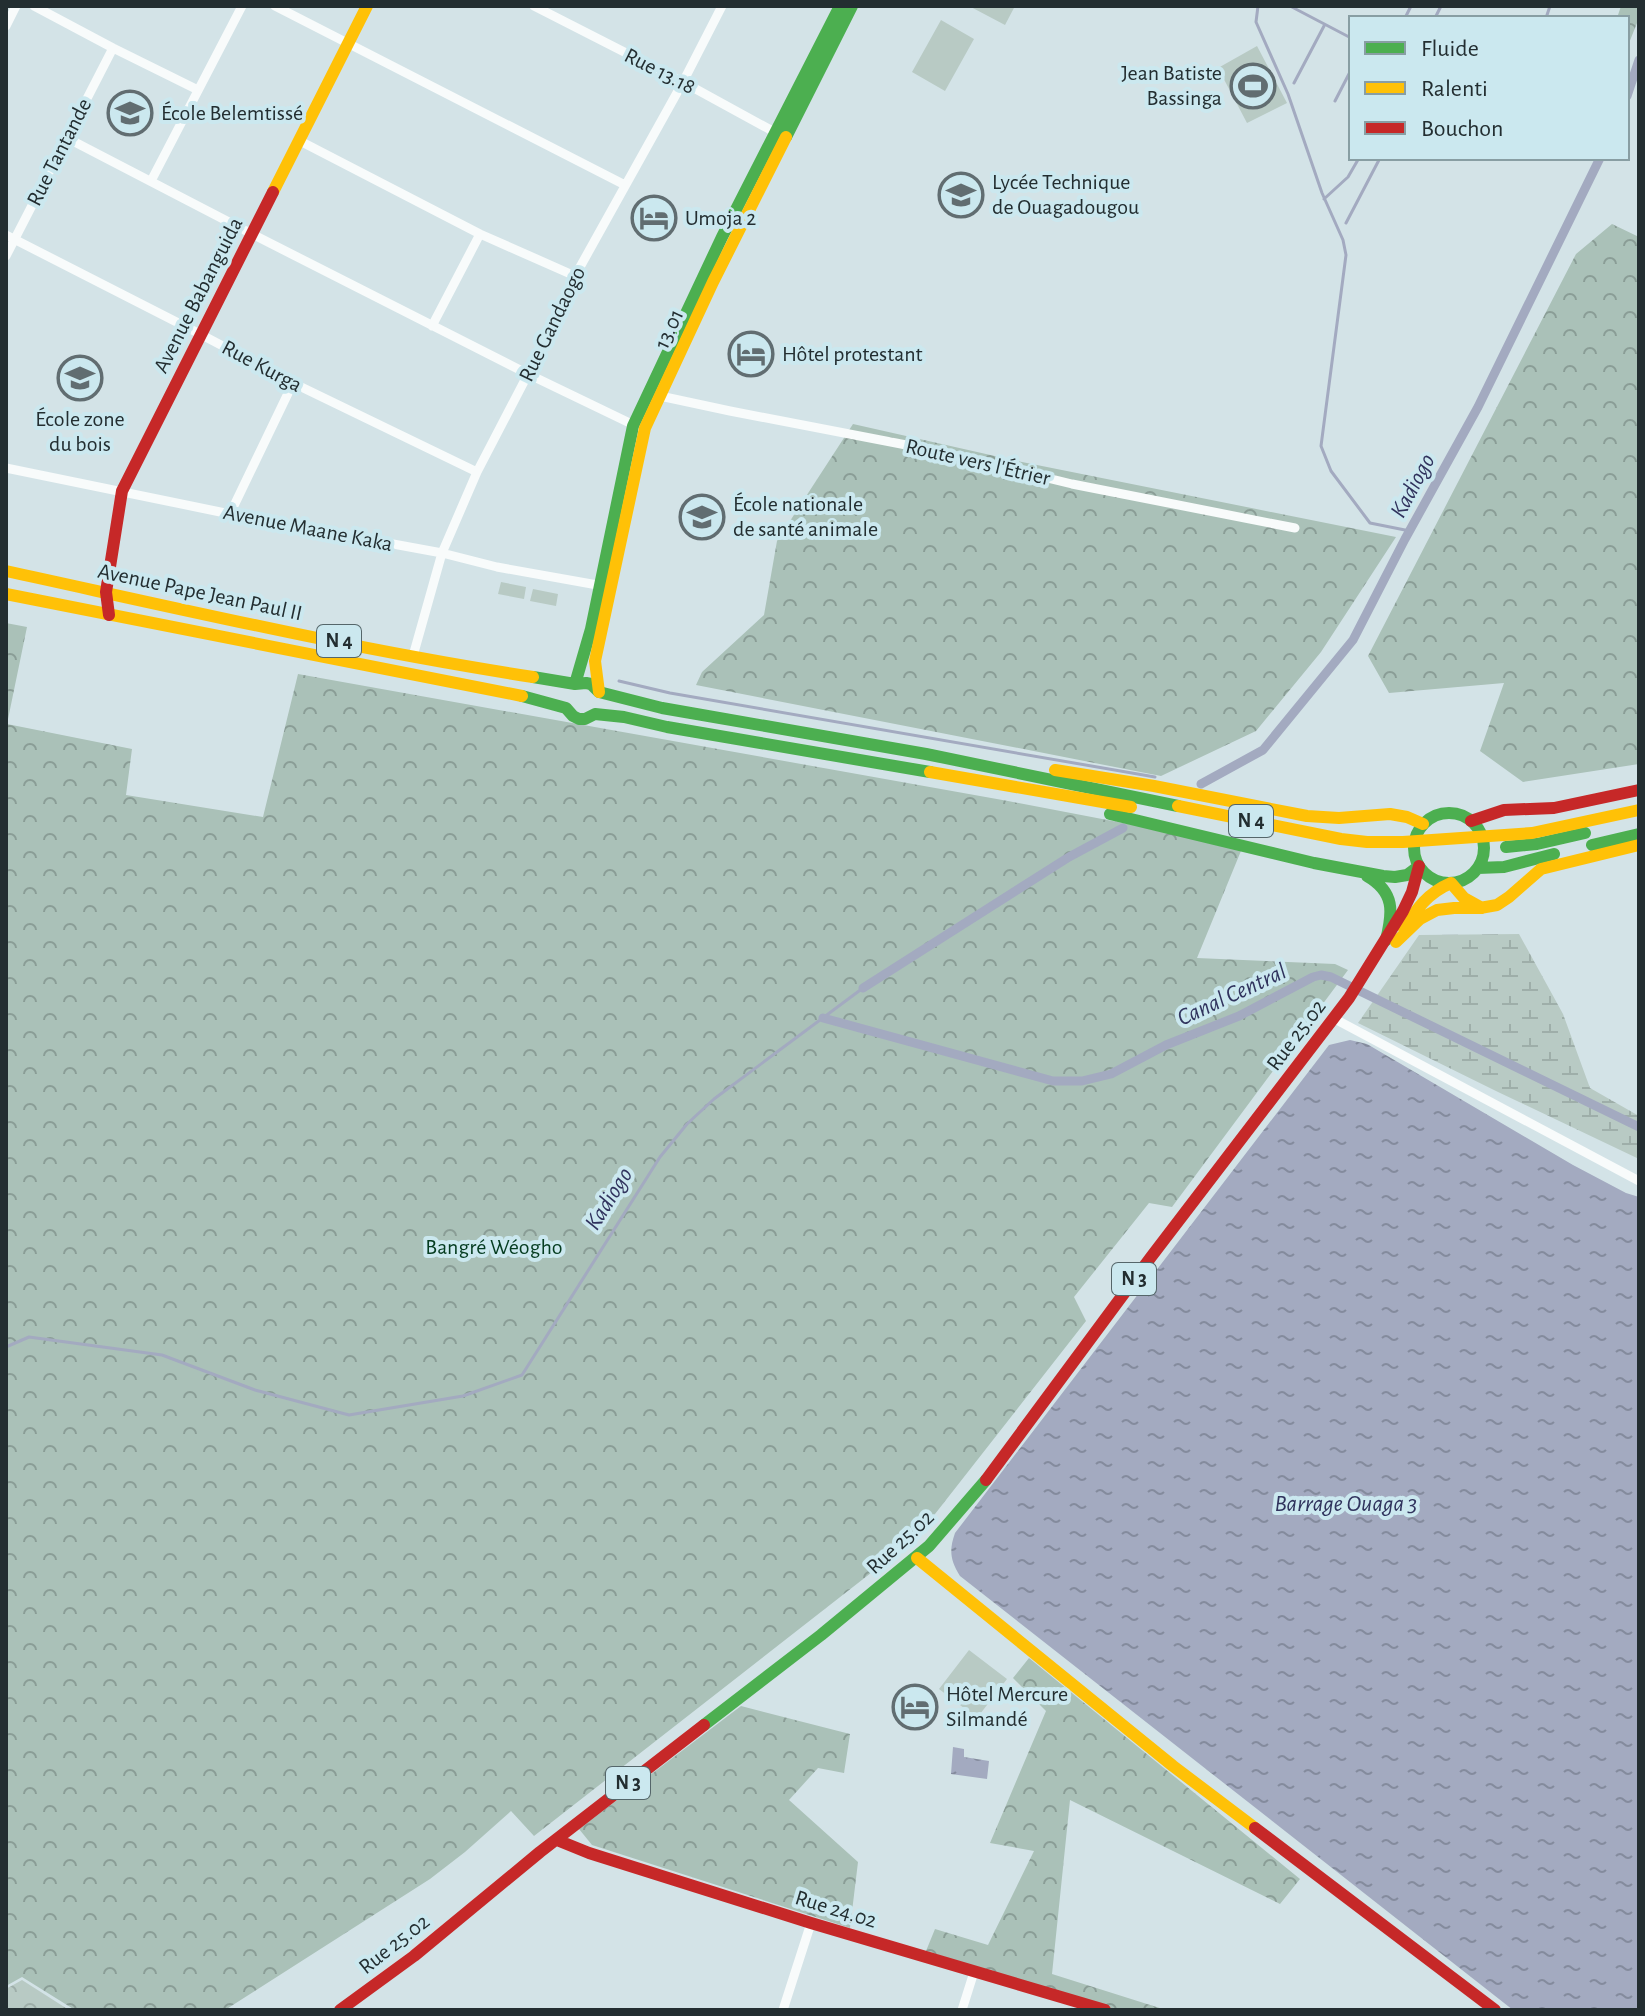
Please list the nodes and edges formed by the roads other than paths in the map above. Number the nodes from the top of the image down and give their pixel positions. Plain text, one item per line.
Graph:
1 (16, 6) edge
2 (34, 6) edge
3 (242, 6) edge
4 (275, 6) edge
5 (367, 6) edge
6 (722, 6) edge
7 (840, 6) edge
8 (852, 6) edge
9 (539, 7) edge
10 (6, 26) edge
11 (349, 42) junction
12 (113, 48) junction
13 (683, 82) junction
14 (198, 90) junction
15 (781, 135) junction
16 (67, 138) junction
17 (300, 141) junction
18 (151, 181) junction
19 (625, 185) junction
20 (252, 234) junction
21 (480, 234) junction
22 (10, 237) edge
23 (6, 256) edge
24 (575, 276) junction
25 (432, 326) junction
26 (200, 334) junction
27 (528, 374) junction
28 (293, 383) junction
29 (660, 396) junction
30 (639, 427) junction
31 (6, 468) edge
32 (477, 472) junction
33 (122, 491) junction
34 (230, 514) junction
35 (1295, 528) dead end
36 (442, 553) junction
37 (6, 571) edge
38 (606, 586) junction
39 (106, 592) junction
40 (6, 594) edge
41 (109, 615) junction
42 (413, 656) junction
43 (575, 684) junction
44 (599, 692) junction
45 (566, 708) junction
46 (595, 714) junction
47 (926, 754) junction
48 (918, 771) junction
49 (1639, 790) edge
50 (1639, 810) edge
51 (1639, 820) edge
52 (1471, 821) junction
53 (1423, 824) junction
54 (1639, 834) edge
55 (1496, 842) junction
56 (1639, 845) edge
57 (1404, 847) junction
58 (1419, 866) junction
59 (1478, 868) junction
60 (1346, 869) junction
61 (1451, 883) junction
62 (1484, 909) junction
63 (1391, 941) junction
64 (1333, 1018) junction
65 (1639, 1181) edge
66 (917, 1558) junction
67 (557, 1840) junction
68 (811, 1923) junction
69 (974, 1972) junction
70 (340, 2010) edge
71 (783, 2010) edge
72 (962, 2010) edge
73 (1105, 2010) edge
74 (1495, 2010) edge

1 - 10 street
2 - 12 street
3 - 14 street
4 - 11 street
5 - 11 main road, Avenue Babanguida
6 - 13 street, Rue Gandaogo
7 - 15 main road, 13.01
8 - 15 main road, 13.01
9 - 13 street, Rue 13.18
11 - 17 main road, Avenue Babanguida
11 - 19 street
12 - 14 street
12 - 16 street, Rue Tantande
13 - 15 street, Rue 13.18
13 - 19 street, Rue Gandaogo
14 - 18 street
15 - 29 main road, 13.01
15 - 30 main road, 13.01
16 - 18 street
16 - 22 street, Rue Tantande
17 - 20 main road, Avenue Babanguida
17 - 21 street
18 - 20 street
19 - 24 street, Rue Gandaogo
20 - 25 street
20 - 26 main road, Avenue Babanguida
21 - 24 street
21 - 25 street
22 - 23 street, Rue Tantande
22 - 26 street, Rue Kurga
24 - 27 street, Rue Gandaogo
25 - 27 street
26 - 28 street, Rue Kurga
26 - 33 main road, Avenue Babanguida
27 - 30 street
27 - 32 street, Rue Gandaogo
28 - 32 street, Rue Kurga
28 - 34 street
29 - 30 main road, 13.01
29 - 35 street, Route vers l'Étrier
30 - 38 main road, 13.01
31 - 33 street, Avenue Maane Kaka
32 - 36 street, Rue Gandaogo
33 - 34 street, Avenue Maane Kaka
33 - 39 main road, Avenue Babanguida
34 - 36 street, Avenue Maane Kaka
36 - 38 street, Avenue Maane Kaka
36 - 42 street, Rue Gandaogo
37 - 39 main road, Avenue Pape Jean Paul II / N 4
38 - 43 main road, 13.01
38 - 44 main road, 13.01
39 - 41 main road, Avenue Babanguida
39 - 42 main road, Avenue Pape Jean Paul II / N 4
40 - 41 main road, Avenue Pape Jean Paul II / N 4
41 - 45 main road, Avenue Pape Jean Paul II / N 4
42 - 43 main road, Avenue Pape Jean Paul II / N 4
43 - 44 main road, Avenue Pape Jean Paul II / N 4
43 - 45 main road
44 - 46 main road
44 - 47 main road, Avenue Pape Jean Paul II / N 4
45 - 46 main road, Avenue Pape Jean Paul II / N 4
46 - 48 main road, Avenue Pape Jean Paul II / N 4
47 - 53 main road
47 - 57 main road, N 4
48 - 57 main road, N 4
48 - 60 main road
49 - 52 main road
50 - 55 main road, N 4
51 - 55 main road, N 4
52 - 53 main road
52 - 59 main road
53 - 58 main road, N 3
54 - 59 main road
55 - 57 main road, N 4
56 - 62 main road
58 - 60 main road
58 - 61 main road
58 - 63 main road, Rue 25.02 / N 3
59 - 61 main road, N 3
60 - 63 main road
61 - 62 main road
61 - 63 main road, Rue 25.02 / N 3
62 - 63 main road
63 - 64 main road, Rue 25.02 / N 3
64 - 65 street
64 - 66 main road, Rue 25.02 / N 3
66 - 67 main road, Rue 25.02 / N 3
66 - 74 main road
67 - 68 main road, Rue 24.02
67 - 70 main road, Rue 25.02 / N 3
68 - 69 main road, Rue 24.02
68 - 71 street
69 - 72 street
69 - 73 main road, Rue 24.02

